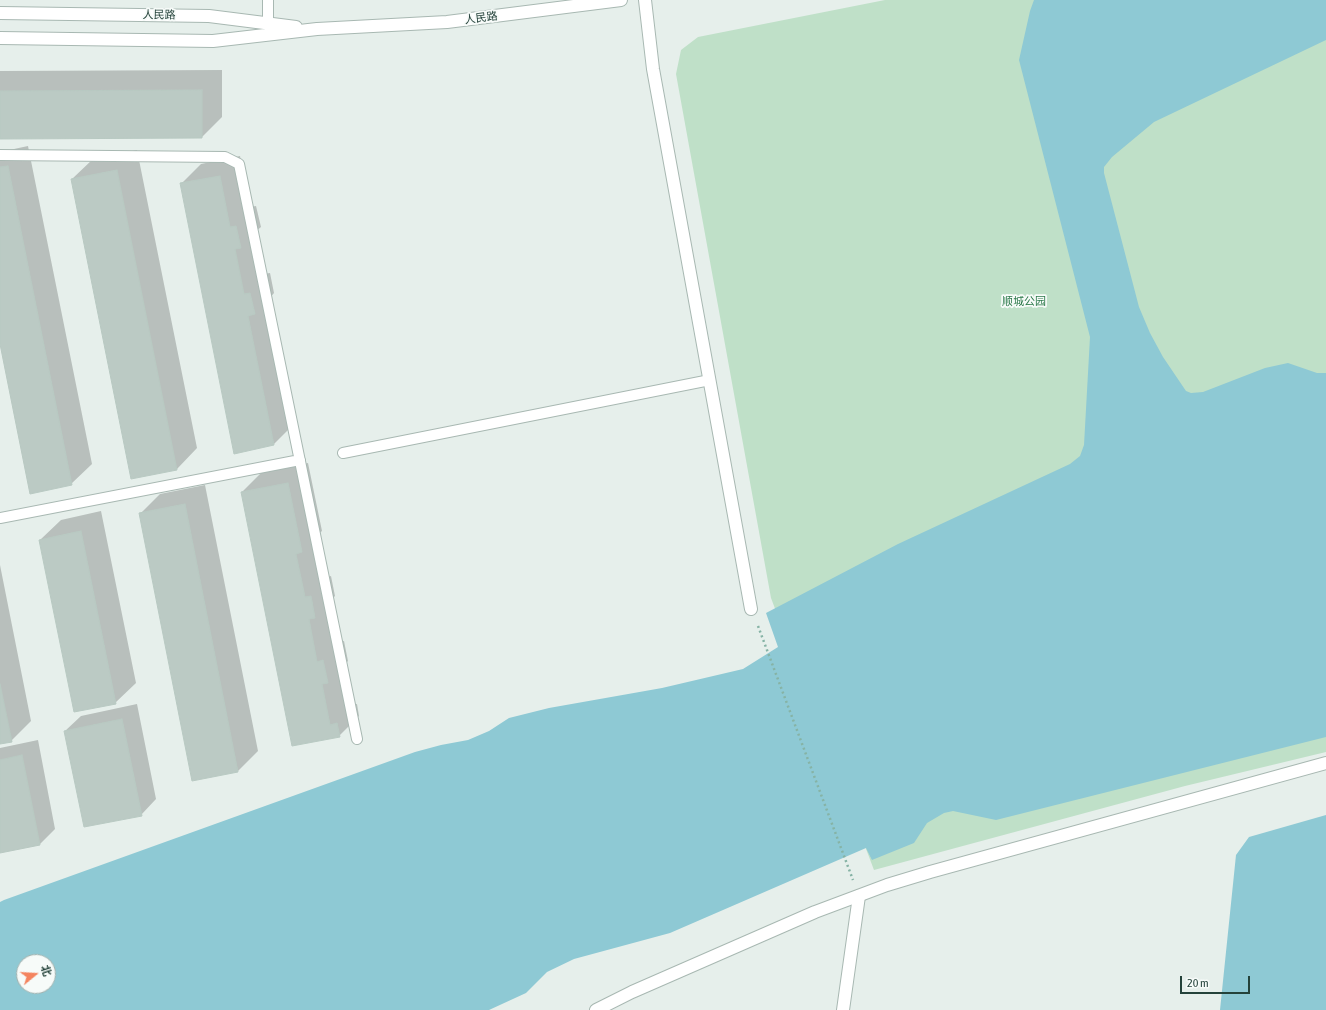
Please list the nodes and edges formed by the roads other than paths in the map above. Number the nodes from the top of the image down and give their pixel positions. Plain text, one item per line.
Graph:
1 (268, 0) edge
2 (621, 0) edge
3 (646, 0) edge
4 (0, 13) edge
5 (268, 24) junction
6 (317, 30) junction
7 (0, 38) edge
8 (0, 155) edge
9 (710, 380) junction
10 (343, 453) dead end
11 (300, 460) junction
12 (0, 518) edge
13 (751, 609) road end
14 (357, 738) dead end
15 (1326, 763) edge
16 (859, 896) junction
17 (596, 1010) edge
18 (843, 1010) edge

1 - 5 lane
2 - 6 street, 人民路
3 - 9 street
4 - 5 street, 人民路
5 - 6 street, 人民路
6 - 7 street, 人民路
8 - 11 lane
9 - 10 lane
9 - 13 street
11 - 12 lane
11 - 14 lane
15 - 16 street
16 - 17 street
16 - 18 street

